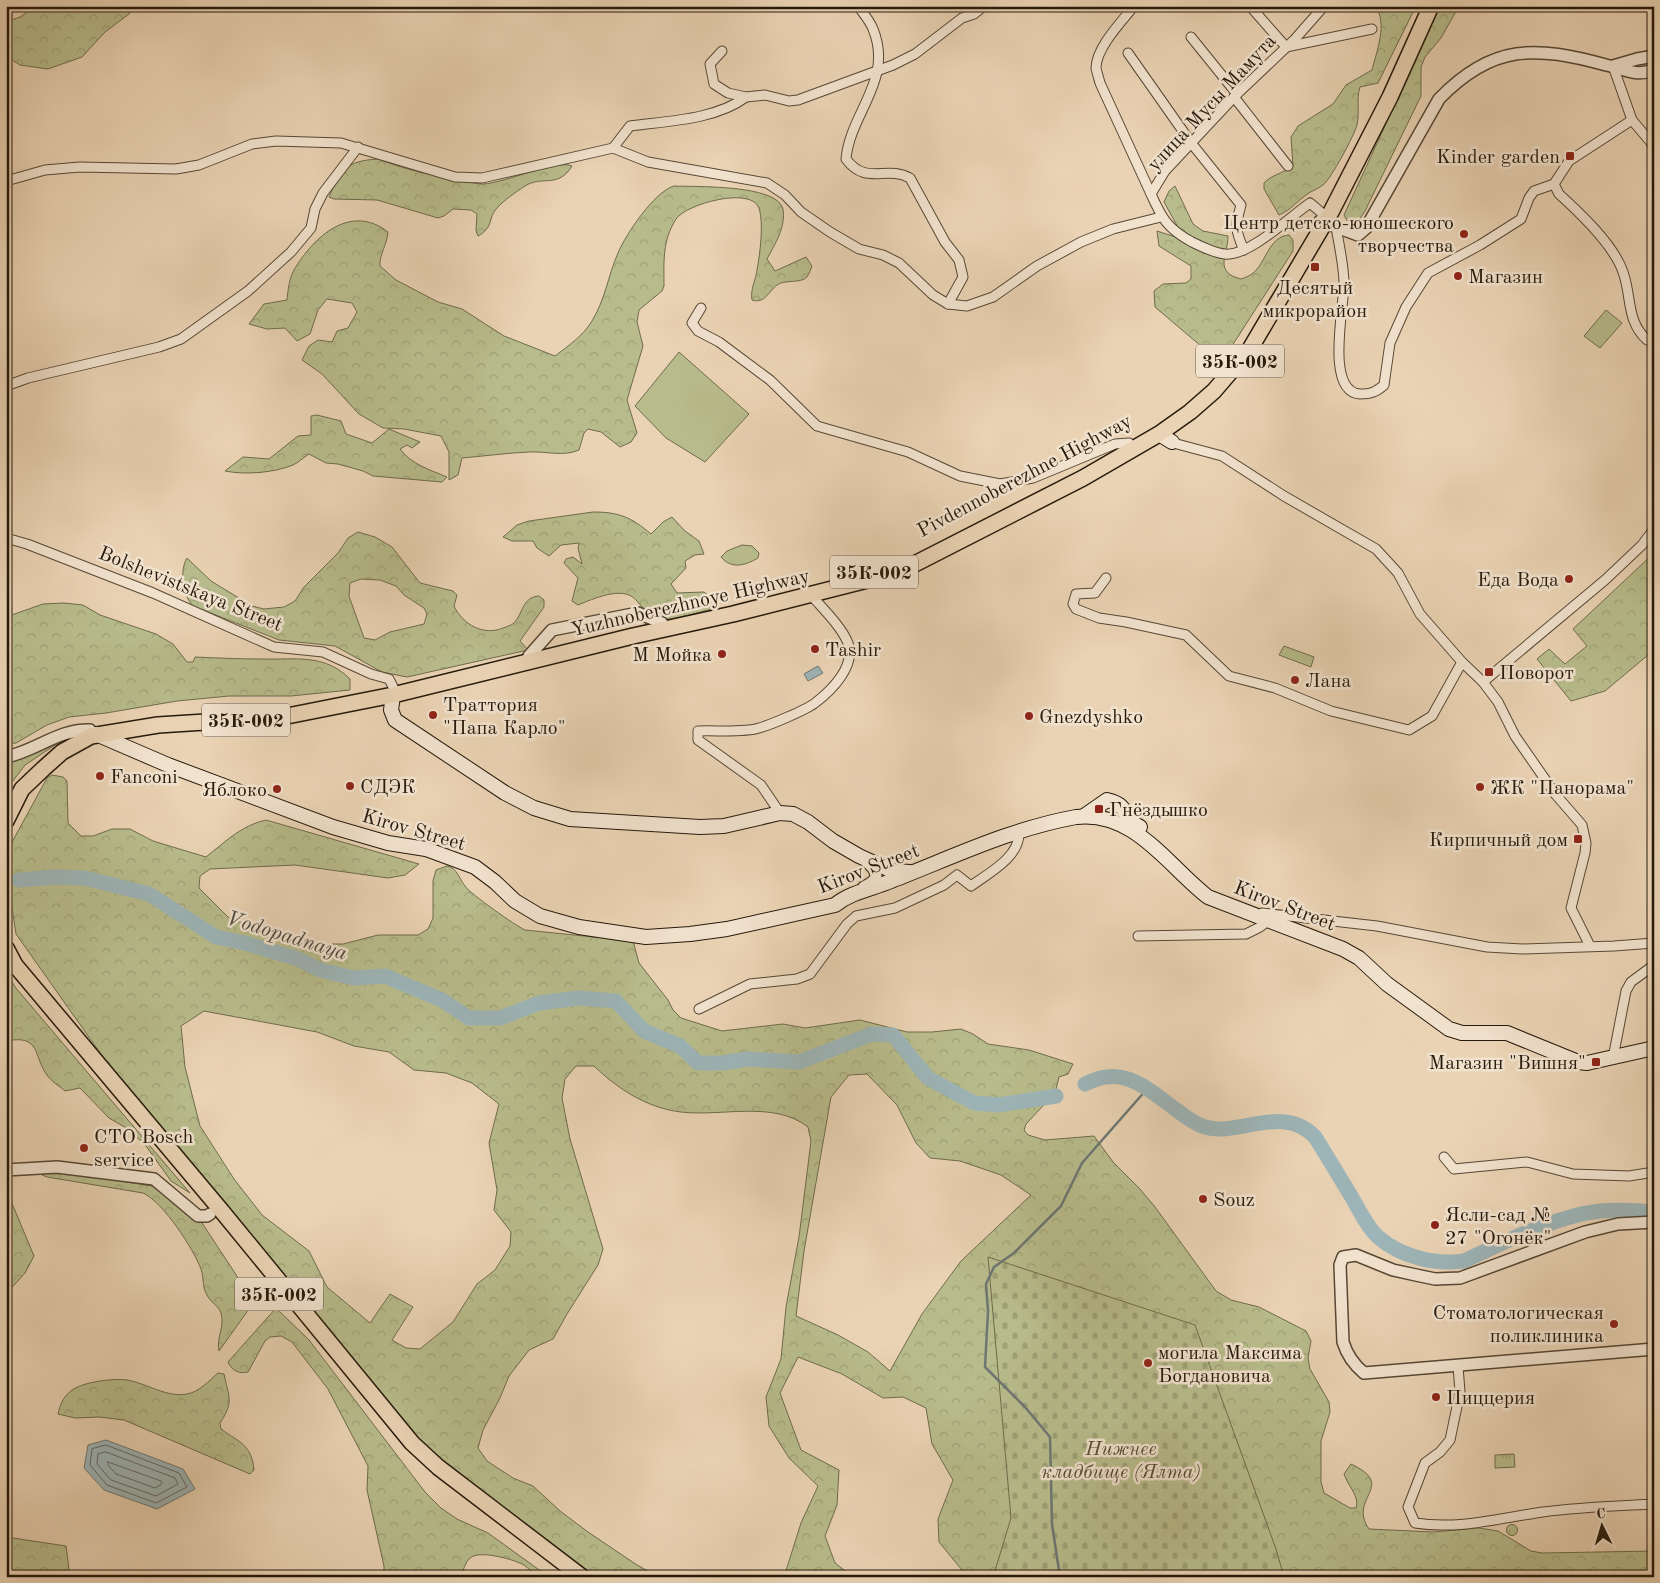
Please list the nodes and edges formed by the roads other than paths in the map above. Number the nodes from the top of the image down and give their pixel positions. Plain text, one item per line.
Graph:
1 (858, 6) edge
2 (984, 6) edge
3 (1134, 6) edge
4 (1250, 6) edge
5 (1324, 6) edge
6 (1422, 6) edge
7 (1431, 6) edge
8 (1372, 28) dead end
9 (1191, 37) dead end
10 (1286, 47) junction
11 (722, 51) dead end
12 (1128, 53) dead end
13 (1654, 56) edge
14 (1613, 66) junction
15 (878, 70) junction
16 (1654, 70) edge
17 (1631, 73) junction
18 (1622, 86) junction
19 (1236, 96) junction
20 (746, 97) junction
21 (1632, 120) junction
22 (1192, 144) junction
23 (1654, 146) edge
24 (358, 147) junction
25 (613, 148) junction
26 (1288, 166) dead end
27 (6, 181) edge
28 (1554, 184) junction
29 (1151, 194) junction
30 (1161, 217) junction
31 (1326, 221) junction
32 (1244, 250) junction
33 (948, 304) junction
34 (701, 308) dead end
35 (1654, 339) edge
36 (6, 386) edge
37 (1168, 438) junction
38 (1130, 443) junction
39 (1654, 529) edge
40 (6, 538) edge
41 (1106, 578) dead end
42 (811, 594) junction
43 (529, 656) joint
44 (1462, 662) junction
45 (1483, 682) junction
46 (392, 688) junction
47 (92, 732) junction
48 (6, 757) edge
49 (6, 812) edge
50 (780, 813) junction
51 (1084, 816) junction
52 (6, 821) edge
53 (1126, 822) junction
54 (1019, 832) junction
55 (859, 856) junction
56 (913, 872) junction
57 (845, 897) junction
58 (1262, 916) junction
59 (1138, 936) dead end
60 (1654, 943) edge
61 (1590, 946) junction
62 (6, 948) edge
63 (6, 956) edge
64 (1654, 965) edge
65 (699, 1009) dead end
66 (1654, 1048) edge
67 (1613, 1058) junction
68 (1444, 1157) dead end
69 (6, 1170) edge
70 (1654, 1172) edge
71 (215, 1211) junction
72 (1654, 1222) edge
73 (1654, 1349) edge
74 (1458, 1366) junction
75 (350, 1374) junction
76 (1654, 1504) edge
77 (568, 1577) edge
78 (582, 1577) edge

1 - 15 street
2 - 15 street
3 - 29 street
4 - 10 street
5 - 10 street, улица Мусы Мамута
6 - 31 highway, Yuzhnoberezhnoye Highway
7 - 31 highway, Yuzhnoberezhnoye Highway / 35К-002
8 - 10 street
9 - 19 street
10 - 19 street, улица Мусы Мамута
11 - 20 street
12 - 22 street
13 - 14 street
14 - 17 street
14 - 18 street
14 - 31 street
15 - 20 street
15 - 33 street
16 - 17 street
17 - 18 street
18 - 21 street
19 - 22 street, улица Мусы Мамута
19 - 26 street
20 - 25 street
21 - 23 street
21 - 28 street
22 - 29 street, улица Мусы Мамута
22 - 32 street
24 - 25 street
24 - 27 street
24 - 36 street
25 - 33 street
28 - 31 street
28 - 35 street
29 - 30 street, улица Мусы Мамута
30 - 32 street, улица Мусы Мамута
30 - 33 street
31 - 32 street, улица Мусы Мамута
31 - 37 highway, Yuzhnoberezhnoye Highway / 35К-002
31 - 38 highway, Pivdennoberezhne Highway / 35К-002
34 - 38 street
37 - 42 highway, Yuzhnoberezhnoye Highway / 35К-002
37 - 44 street
38 - 43 highway, Pivdennoberezhne Highway / 35К-002
39 - 45 street
40 - 46 street, Bolshevistskaya Street
41 - 44 street
42 - 46 highway, Yuzhnoberezhnoye Highway / 35К-002
42 - 50 street
43 - 46 highway, Yuzhnoberezhnoye Highway
44 - 45 street
45 - 61 street
46 - 47 highway, Yuzhnoberezhnoye Highway / 35К-002
46 - 47 highway, Yuzhnoberezhnoye Highway / 35К-002
46 - 50 main road
47 - 48 street
47 - 49 highway, Yuzhnoberezhnoye Highway / 35К-002
47 - 52 highway, Yuzhnoberezhnoye Highway / 35К-002
47 - 57 main road, Kirov Street
50 - 55 main road
51 - 53 main road, Kirov Street
51 - 53 main road
51 - 54 main road, Kirov Street
53 - 58 main road, Kirov Street
54 - 56 main road, Kirov Street
54 - 65 street
55 - 56 main road
55 - 57 street
56 - 57 main road, Kirov Street
58 - 59 street
58 - 61 street
58 - 67 main road, Kirov Street
60 - 61 street
62 - 71 highway
63 - 71 highway
64 - 67 street
66 - 67 main road, Kirov Street
68 - 70 street
69 - 71 street
71 - 75 highway, 35К-002
72 - 74 street
73 - 74 street
74 - 76 street
75 - 77 highway
75 - 78 highway

